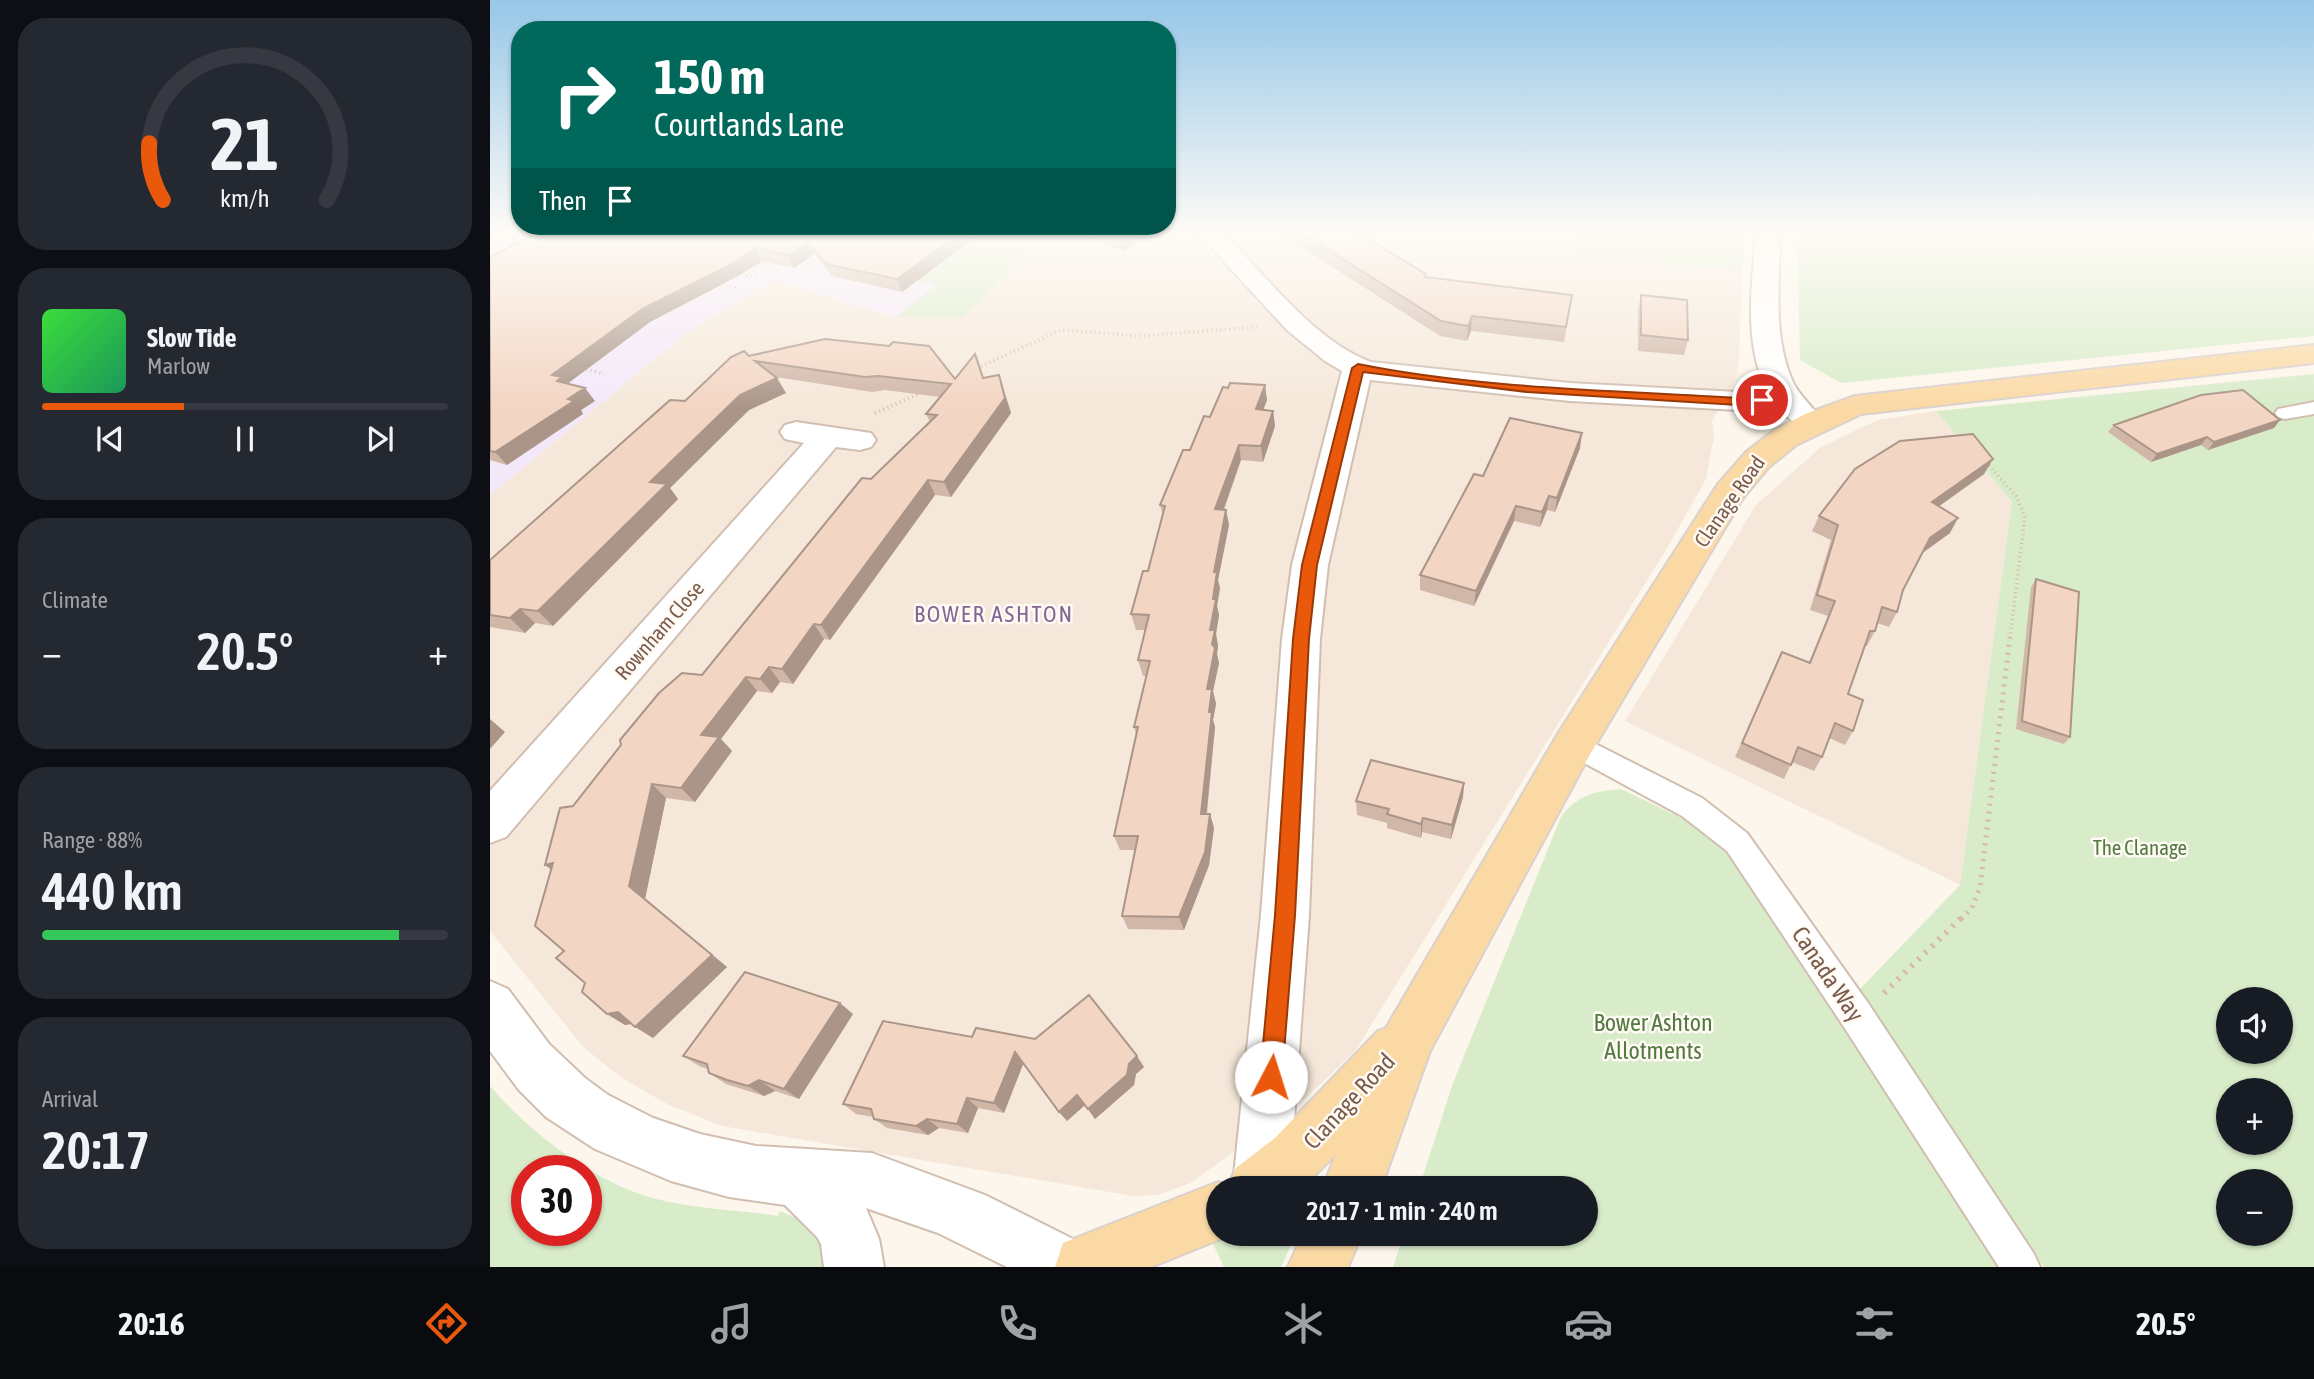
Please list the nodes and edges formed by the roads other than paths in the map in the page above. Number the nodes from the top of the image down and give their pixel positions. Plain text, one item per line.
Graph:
1 (1267, 291) edge
2 (1768, 291) edge
3 (2314, 354) edge
4 (1358, 368) junction
5 (2314, 408) edge
6 (1799, 410) junction
7 (2285, 413) dead end
8 (838, 431) road end
9 (1574, 744) junction
10 (490, 823) edge
11 (490, 1007) edge
12 (1408, 1038) junction
13 (1248, 1176) edge
14 (1271, 1176) edge
15 (1356, 1176) edge
16 (798, 1179) junction
17 (1206, 1211) edge
18 (1328, 1246) edge
19 (1072, 1266) edge
20 (854, 1267) edge
21 (1318, 1267) edge
22 (2021, 1267) edge

1 - 4 street
2 - 6 street
3 - 6 main road, Clanage Road
4 - 6 street
4 - 13 street
5 - 7 lane
6 - 9 main road, Clanage Road
8 - 10 street, Rownham Close
9 - 12 main road, Clanage Road
9 - 22 lane, Canada Way
11 - 16 street
12 - 14 main road, Clanage Road
12 - 15 main road, Clanage Road
16 - 19 street
16 - 20 street
17 - 19 main road, Clanage Road
18 - 21 main road

